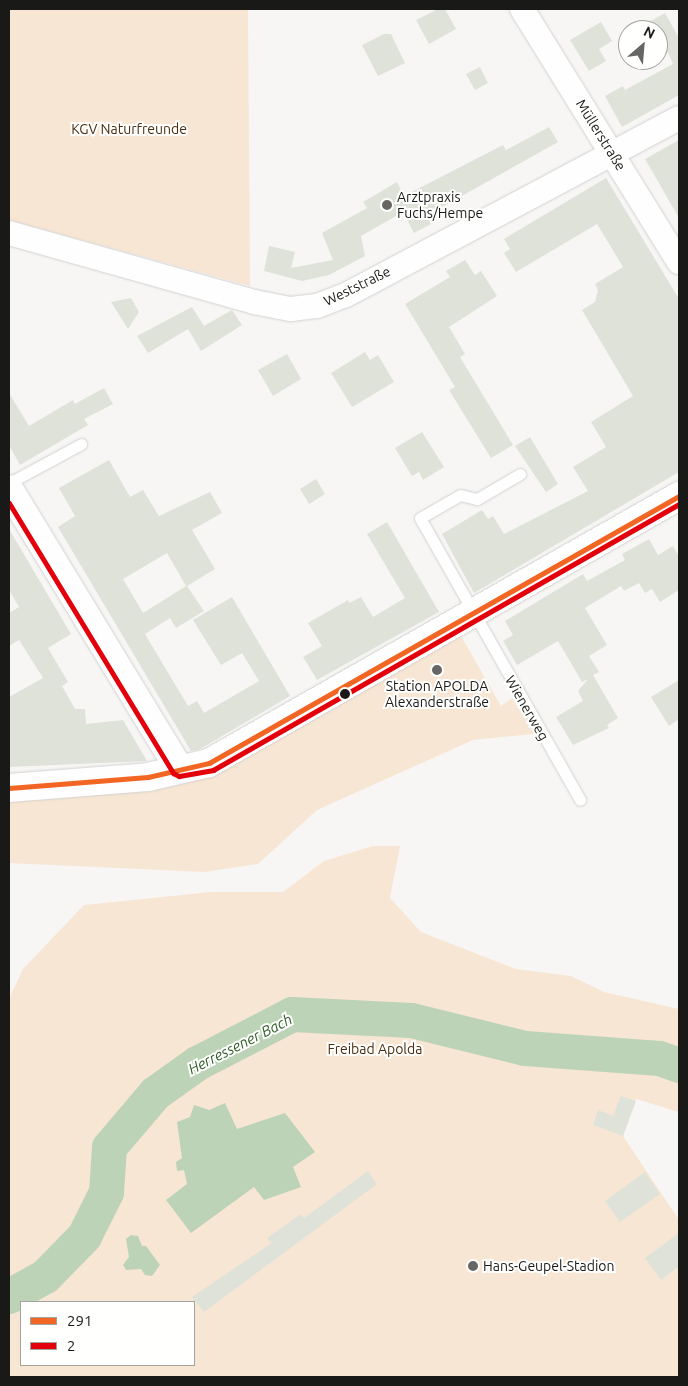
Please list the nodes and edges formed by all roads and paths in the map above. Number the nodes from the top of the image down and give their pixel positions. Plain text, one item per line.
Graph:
1 (522, 9) edge
2 (679, 118) edge
3 (613, 155) junction
4 (9, 232) edge
5 (679, 262) edge
6 (81, 444) dead end
7 (520, 474) dead end
8 (9, 490) edge
9 (679, 496) edge
10 (474, 616) junction
11 (179, 769) junction
12 (9, 788) edge
13 (580, 800) dead end

1 - 3 street, Müllerstraße
2 - 3 street, Weststraße
3 - 4 street, Weststraße
3 - 5 street, Müllerstraße
6 - 8 lane
7 - 10 lane, Wienerweg
8 - 11 street
9 - 10 street
10 - 11 street
10 - 13 lane, Wienerweg
11 - 12 street

